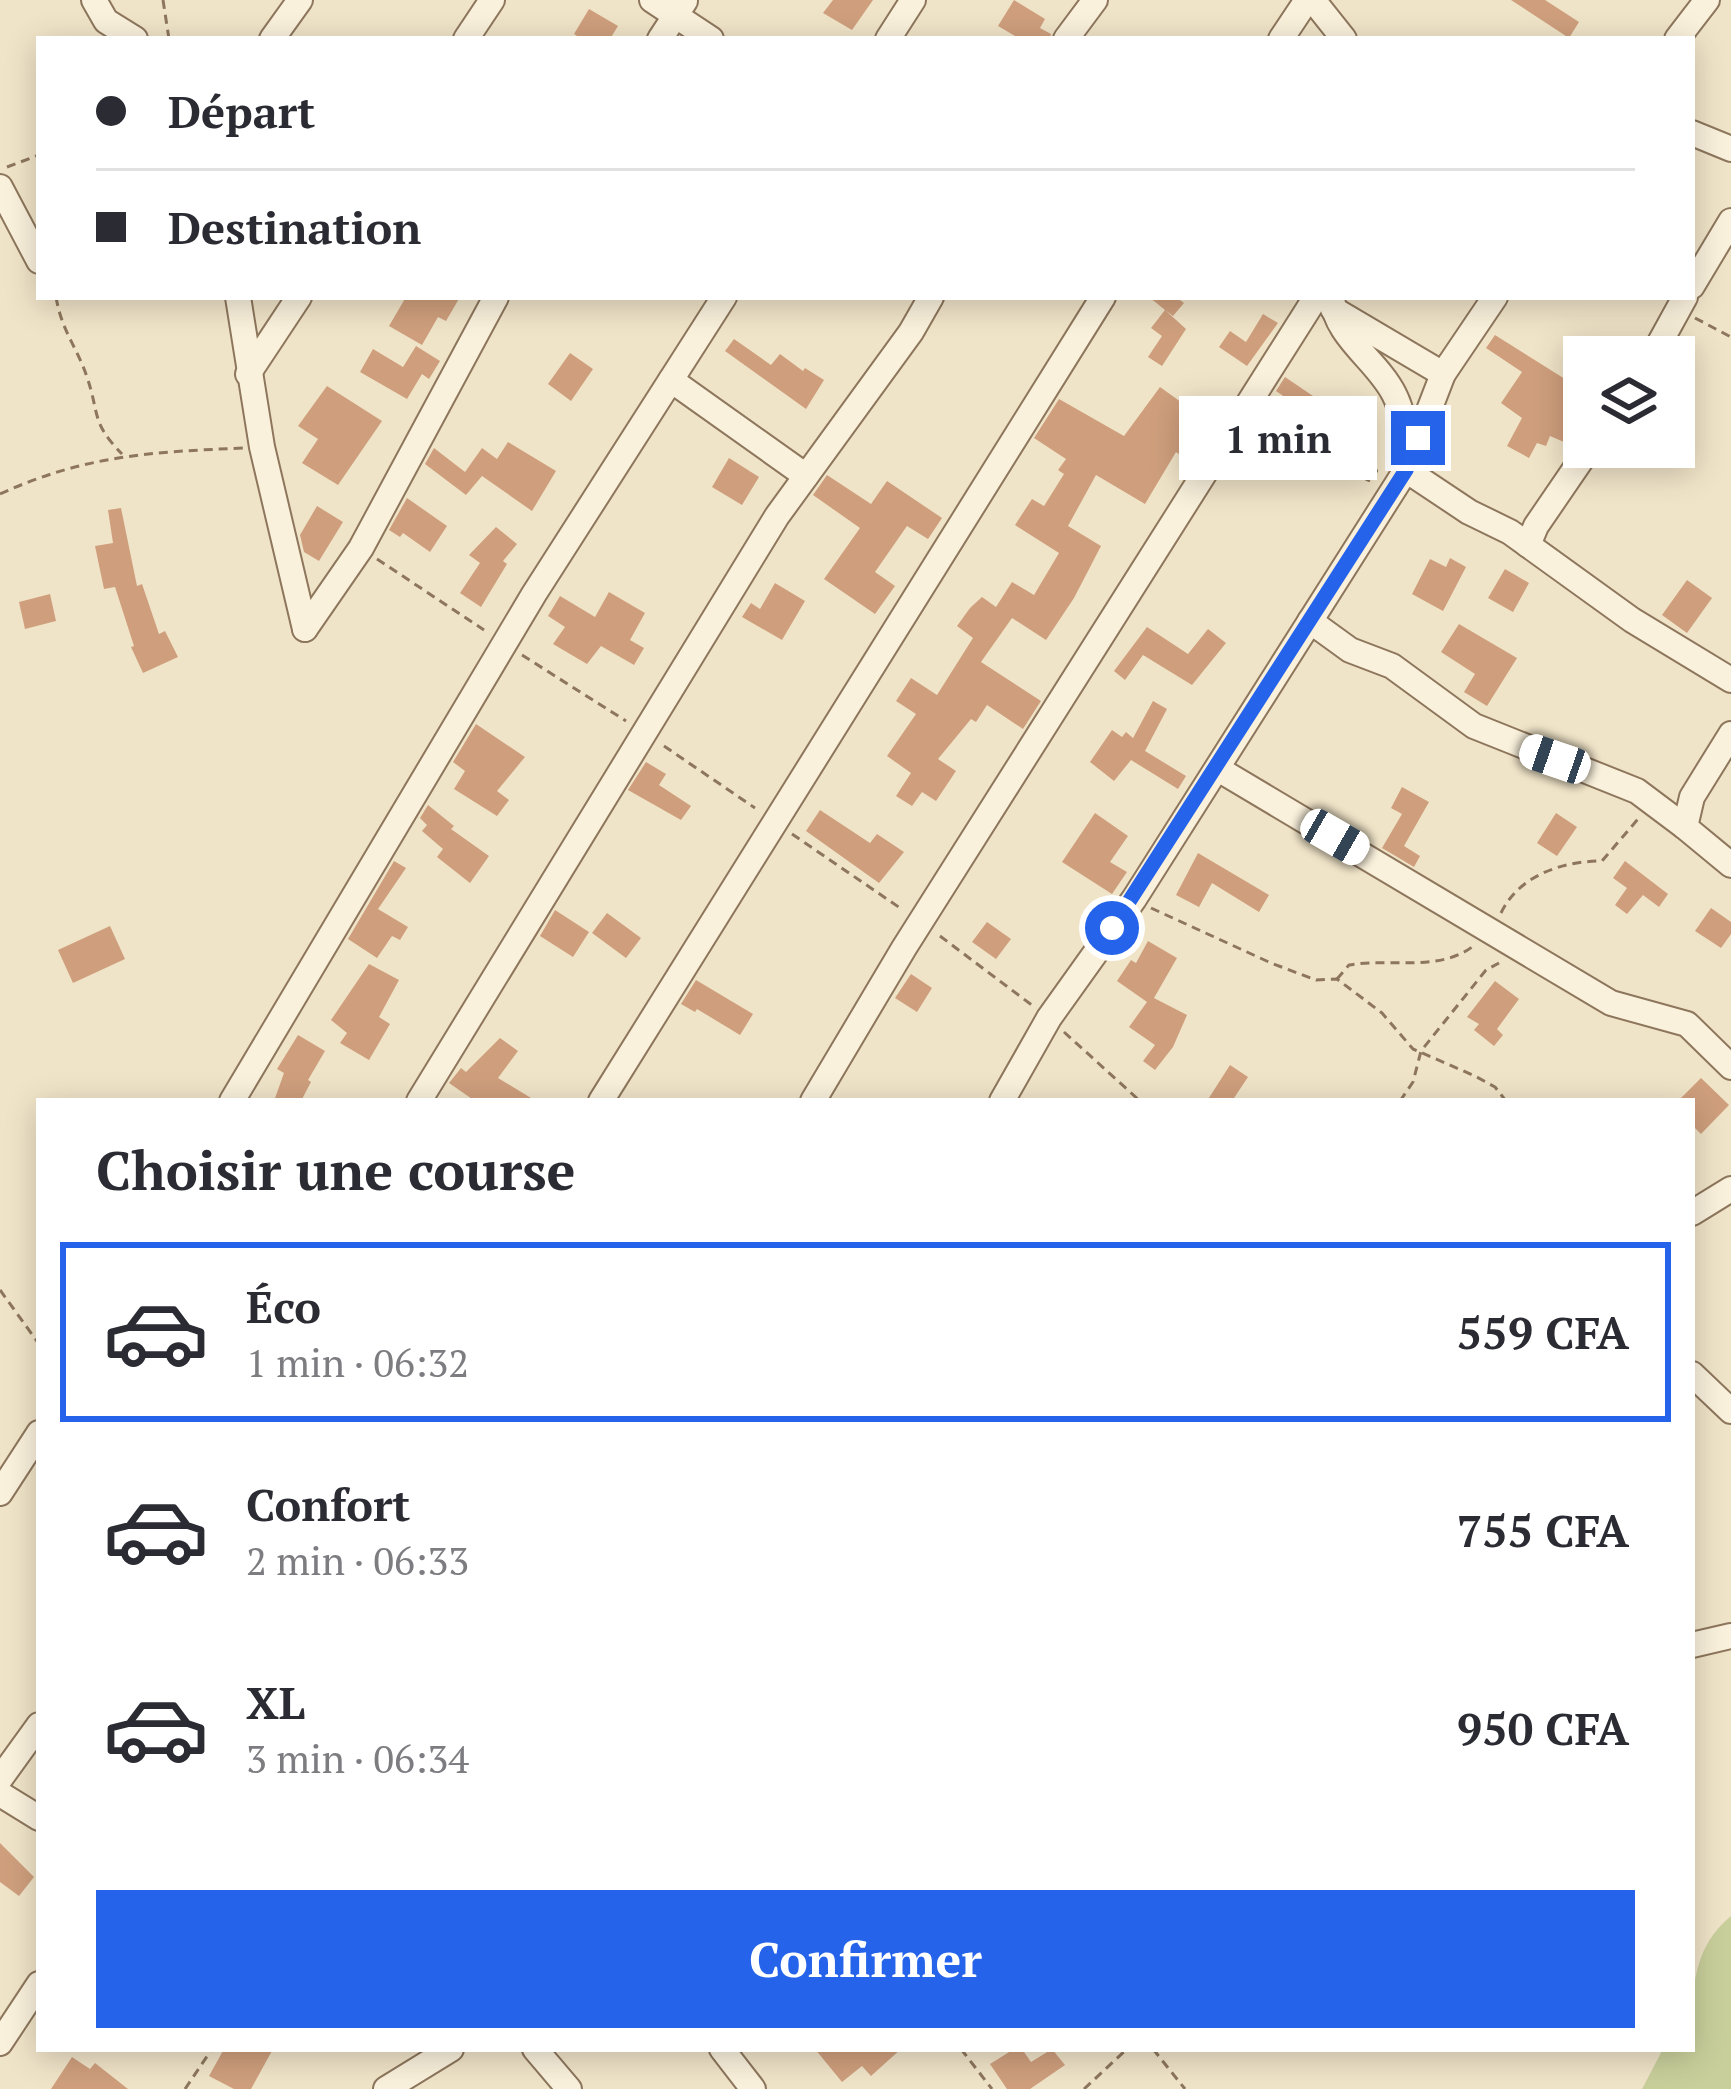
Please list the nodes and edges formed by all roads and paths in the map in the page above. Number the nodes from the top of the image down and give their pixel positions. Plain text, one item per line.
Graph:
1 (94, 0) edge
2 (164, 0) edge
3 (300, 0) edge
4 (492, 0) edge
5 (652, 0) edge
6 (913, 0) edge
7 (1095, 0) edge
8 (1310, 0) edge
9 (1708, 0) edge
10 (681, 7) edge
11 (130, 36) edge
12 (169, 36) edge
13 (274, 36) edge
14 (468, 36) edge
15 (662, 36) edge
16 (708, 36) edge
17 (890, 36) edge
18 (1068, 36) edge
19 (1284, 36) edge
20 (1341, 36) edge
21 (1679, 36) edge
22 (1695, 134) edge
23 (1731, 149) edge
24 (36, 156) edge
25 (0, 169) edge
26 (0, 187) edge
27 (1731, 221) edge
28 (36, 255) edge
29 (1695, 281) edge
30 (57, 300) edge
31 (238, 300) edge
32 (297, 300) edge
33 (494, 300) edge
34 (722, 300) edge
35 (929, 300) edge
36 (1101, 300) edge
37 (1324, 300) edge
38 (1493, 300) edge
39 (1680, 304) edge
40 (1663, 336) edge
41 (1731, 337) edge
42 (248, 374) junction
43 (1442, 374) junction
44 (671, 380) junction
45 (1232, 429) junction
46 (262, 447) junction
47 (123, 455) junction
48 (1576, 468) edge
49 (1345, 470) junction
50 (1404, 471) junction
51 (806, 476) junction
52 (0, 494) edge
53 (1528, 545) junction
54 (1310, 621) junction
55 (1731, 680) edge
56 (1731, 734) edge
57 (1218, 769) junction
58 (1652, 803) junction
59 (1685, 827) junction
60 (1731, 865) edge
61 (1133, 899) junction
62 (1488, 928) junction
63 (1530, 956) junction
64 (1337, 979) junction
65 (1421, 1051) junction
66 (1731, 1067) edge
67 (234, 1098) edge
68 (421, 1098) edge
69 (603, 1098) edge
70 (815, 1098) edge
71 (1004, 1098) edge
72 (1402, 1098) edge
73 (1504, 1098) edge
74 (1731, 1189) edge
75 (1695, 1212) edge
76 (0, 1290) edge
77 (36, 1340) edge
78 (1695, 1377) edge
79 (1731, 1411) edge
80 (36, 1438) edge
81 (0, 1493) edge
82 (1731, 1636) edge
83 (1695, 1643) edge
84 (36, 1729) edge
85 (0, 1779) edge
86 (0, 1794) edge
87 (36, 1816) edge
88 (36, 1989) edge
89 (0, 2043) edge
90 (210, 2052) edge
91 (438, 2052) edge
92 (538, 2052) edge
93 (724, 2052) edge
94 (963, 2052) edge
95 (1124, 2052) edge
96 (1155, 2052) edge
97 (185, 2089) edge
98 (386, 2089) edge
99 (569, 2089) edge
100 (753, 2089) edge
101 (992, 2089) edge
102 (1084, 2089) edge
103 (1185, 2089) edge

1 - 11 street
2 - 12 path
3 - 13 street
4 - 14 street
5 - 10 street
6 - 17 street
7 - 18 street
8 - 19 street
8 - 20 street
9 - 21 street
10 - 15 street
10 - 16 street
22 - 23 street
24 - 25 path
26 - 28 street
27 - 29 street
30 - 47 path
31 - 42 street
32 - 42 street
33 - 46 street
34 - 44 street
35 - 51 street
36 - 69 street
37 - 43 street
37 - 45 street
37 - 50 street
38 - 43 street
39 - 40 street
39 - 41 path
42 - 46 street
43 - 50 street
44 - 51 street
44 - 67 street
45 - 49 path
45 - 70 street
46 - 47 path
47 - 52 path
48 - 53 street
49 - 50 path
49 - 50 path
50 - 53 street
50 - 54 street
51 - 68 street
53 - 55 street
54 - 57 street
54 - 58 street
56 - 59 street
57 - 61 street
57 - 62 street
58 - 59 street
58 - 62 path
59 - 60 street
61 - 64 path
61 - 71 street
62 - 63 street
62 - 64 path
63 - 65 path
63 - 66 street
64 - 65 path
65 - 72 path
65 - 73 path
74 - 75 street
76 - 77 path
78 - 79 street
80 - 81 street
82 - 83 street
84 - 85 street
86 - 87 street
88 - 89 street
90 - 97 path
91 - 98 street
92 - 99 street
93 - 100 street
94 - 101 path
95 - 102 path
96 - 103 path

